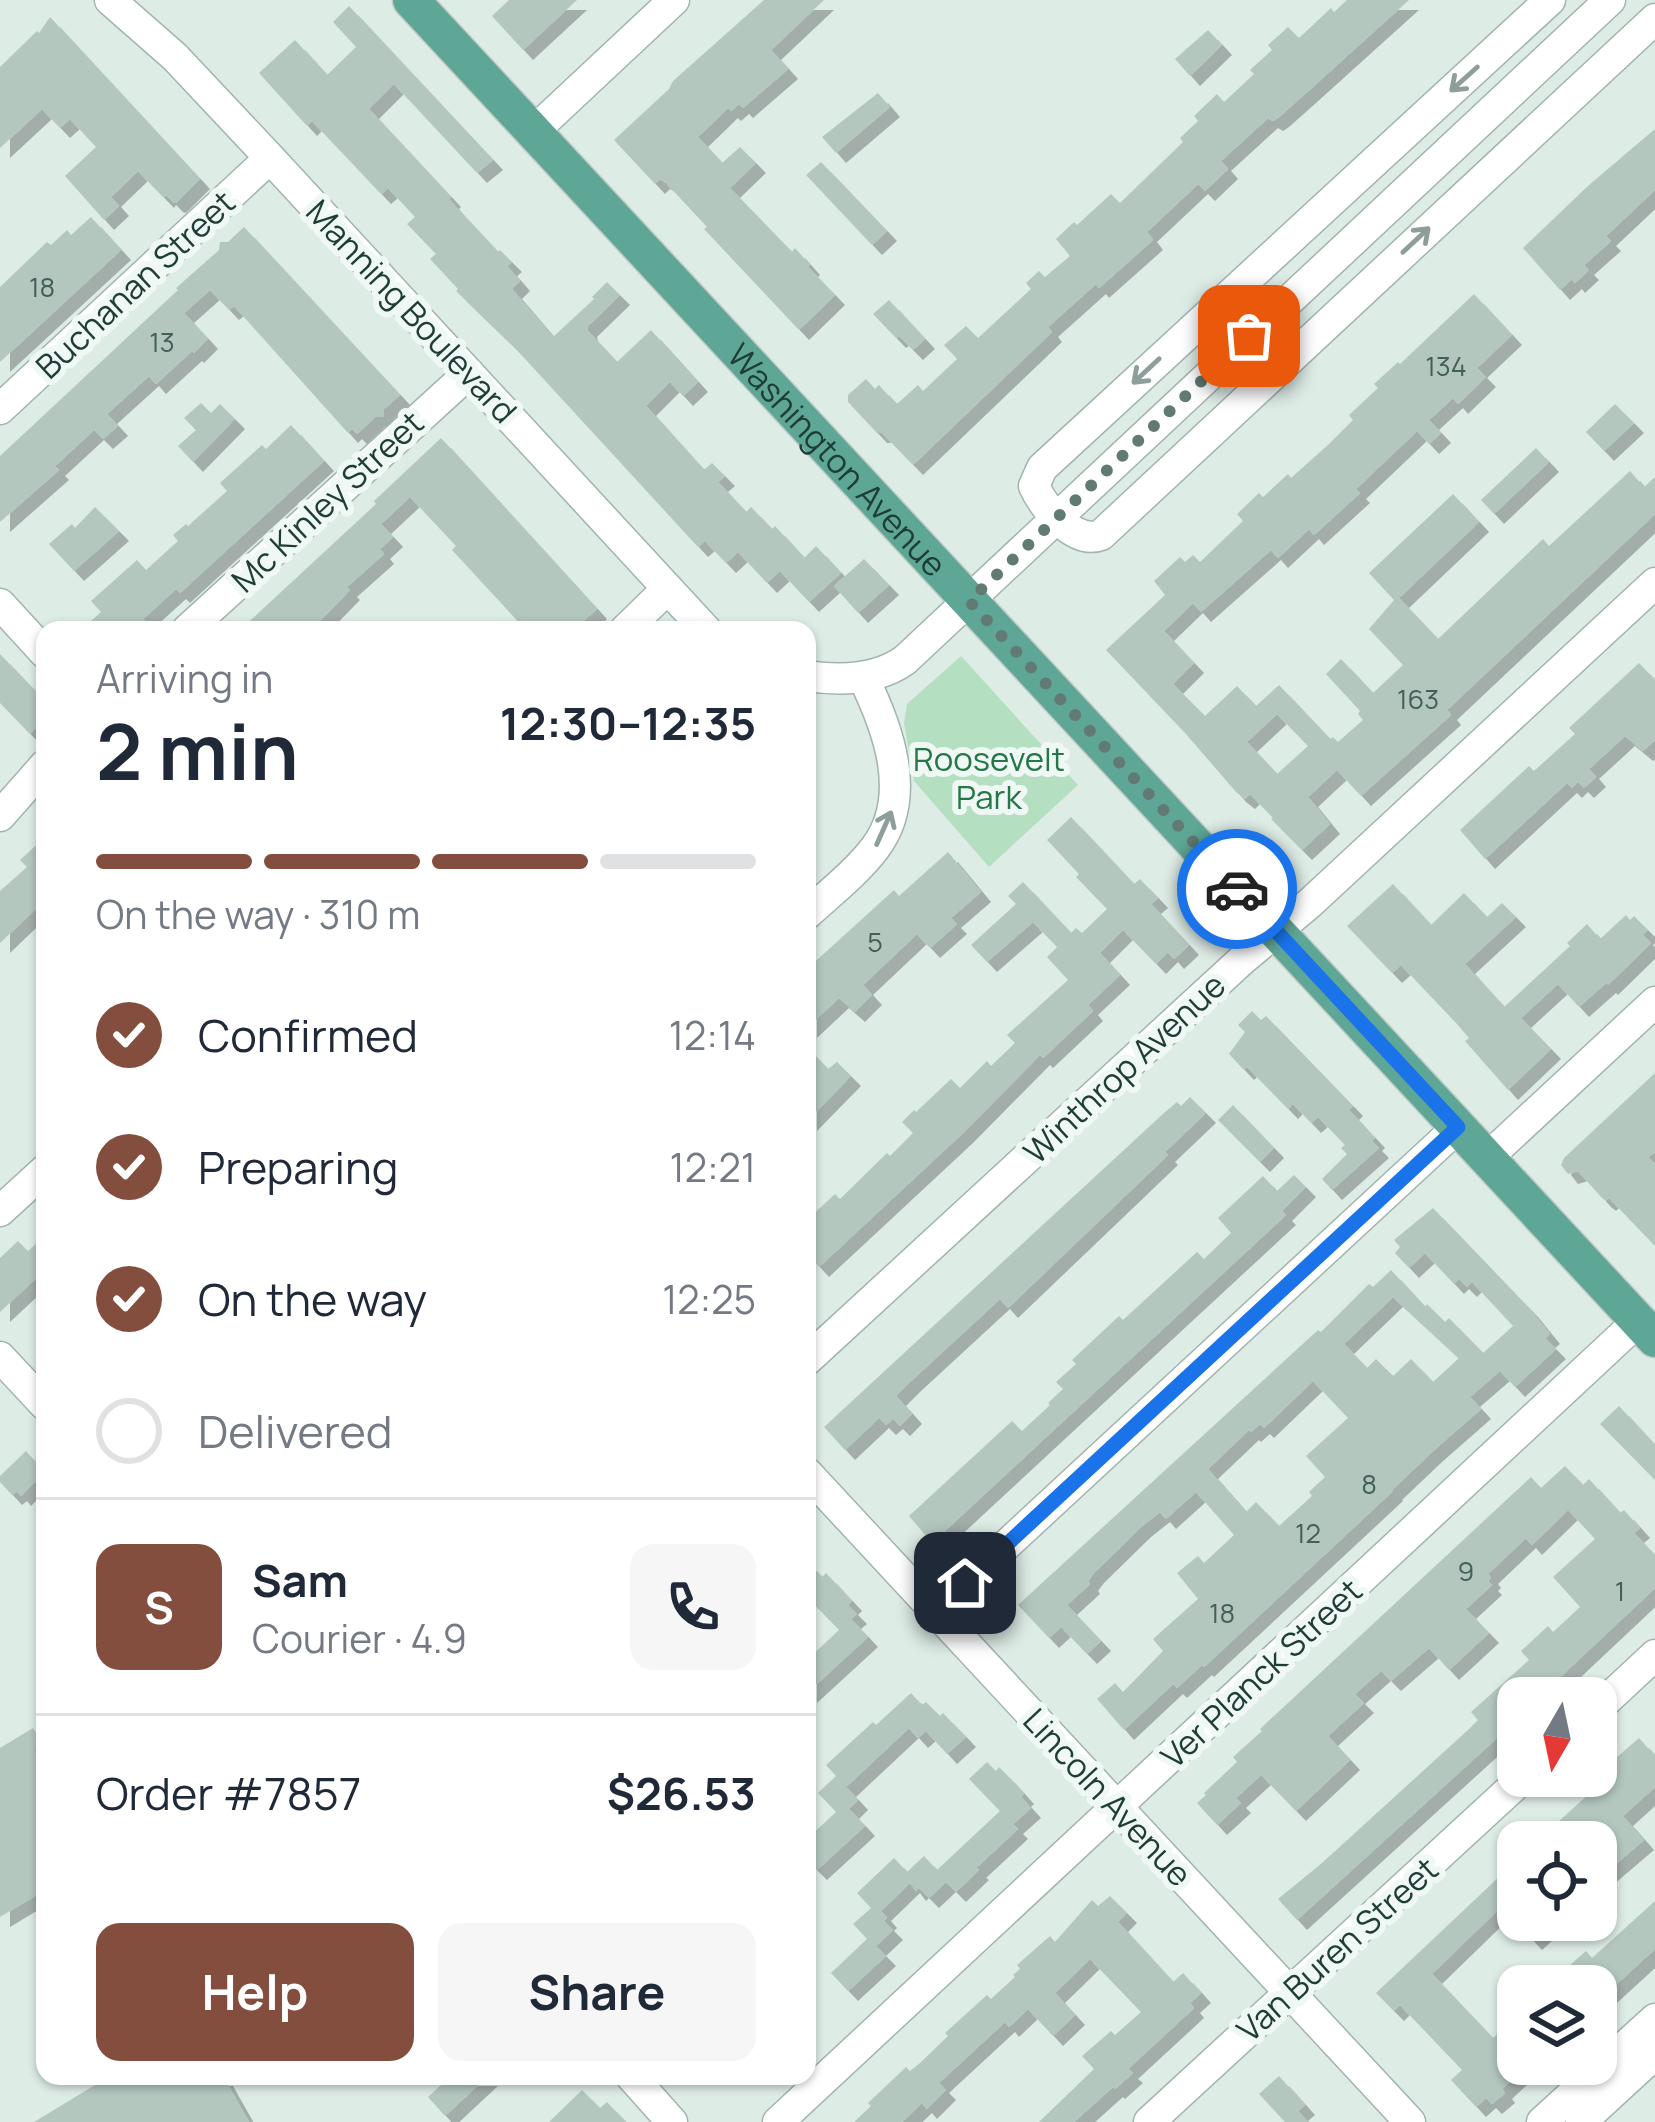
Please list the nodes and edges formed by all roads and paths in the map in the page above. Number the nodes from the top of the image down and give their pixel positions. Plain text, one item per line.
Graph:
1 (110, 0) edge
2 (411, 0) edge
3 (674, 0) edge
4 (1550, 0) edge
5 (1610, 0) edge
6 (1628, 0) edge
7 (1653, 21) edge
8 (533, 132) junction
9 (270, 158) junction
10 (1316, 215) junction
11 (1345, 246) junction
12 (1375, 278) junction
13 (469, 373) junction
14 (0, 409) edge
15 (1058, 517) junction
16 (1655, 583) edge
17 (667, 589) junction
18 (969, 601) junction
19 (0, 604) edge
20 (197, 621) edge
21 (634, 621) edge
22 (697, 621) edge
23 (36, 643) edge
24 (863, 677) junction
25 (816, 678) edge
26 (36, 775) edge
27 (0, 816) edge
28 (816, 905) edge
29 (1277, 932) junction
30 (1655, 1002) edge
31 (1458, 1127) junction
32 (1487, 1158) junction
33 (36, 1178) edge
34 (0, 1211) edge
35 (1647, 1330) edge
36 (816, 1352) edge
37 (0, 1357) edge
38 (36, 1395) edge
39 (816, 1483) edge
40 (935, 1611) junction
41 (1655, 1655) edge
42 (1617, 1690) edge
43 (1502, 1797) edge
44 (1118, 1808) junction
45 (1291, 1994) junction
46 (1655, 2019) edge
47 (1655, 2054) edge
48 (639, 2085) edge
49 (672, 2122) edge
50 (778, 2122) edge
51 (1148, 2122) edge
52 (1410, 2122) edge
53 (1542, 2122) edge
54 (1581, 2122) edge

1 - 9 street, Manning Boulevard
2 - 8 main road, Washington Avenue
3 - 8 street
4 -> 10 street
5 - 11 street
6 - 7 street
12 -> 7 street
8 - 18 main road, Washington Avenue
9 - 13 street, Manning Boulevard
9 - 14 street, Buchanan Street
10 - 11 street
10 -> 15 street
11 - 12 street
11 - 15 street
12 - 15 street
13 - 17 street, Manning Boulevard
13 - 20 street, Mc Kinley Street
15 - 18 street
16 - 29 street, Winthrop Avenue
17 - 21 street
17 - 22 street, Manning Boulevard
18 - 24 street
18 - 29 main road, Washington Avenue
19 - 23 street
24 - 25 street
28 -> 24 street
26 - 27 street
29 - 31 main road, Washington Avenue
29 - 36 street, Winthrop Avenue
30 - 32 street
31 - 32 main road, Washington Avenue
31 - 40 street
32 - 35 main road, Washington Avenue
33 - 34 street
35 - 44 street, Ver Planck Street
37 - 38 street
39 - 40 street, Lincoln Avenue
40 - 44 street, Lincoln Avenue
41 - 42 street
43 - 45 street, Van Buren Street
44 - 45 street, Lincoln Avenue
44 - 50 street, Ver Planck Street
45 - 51 street, Van Buren Street
45 - 52 street, Lincoln Avenue
46 - 53 street
47 - 54 street
48 - 49 street

